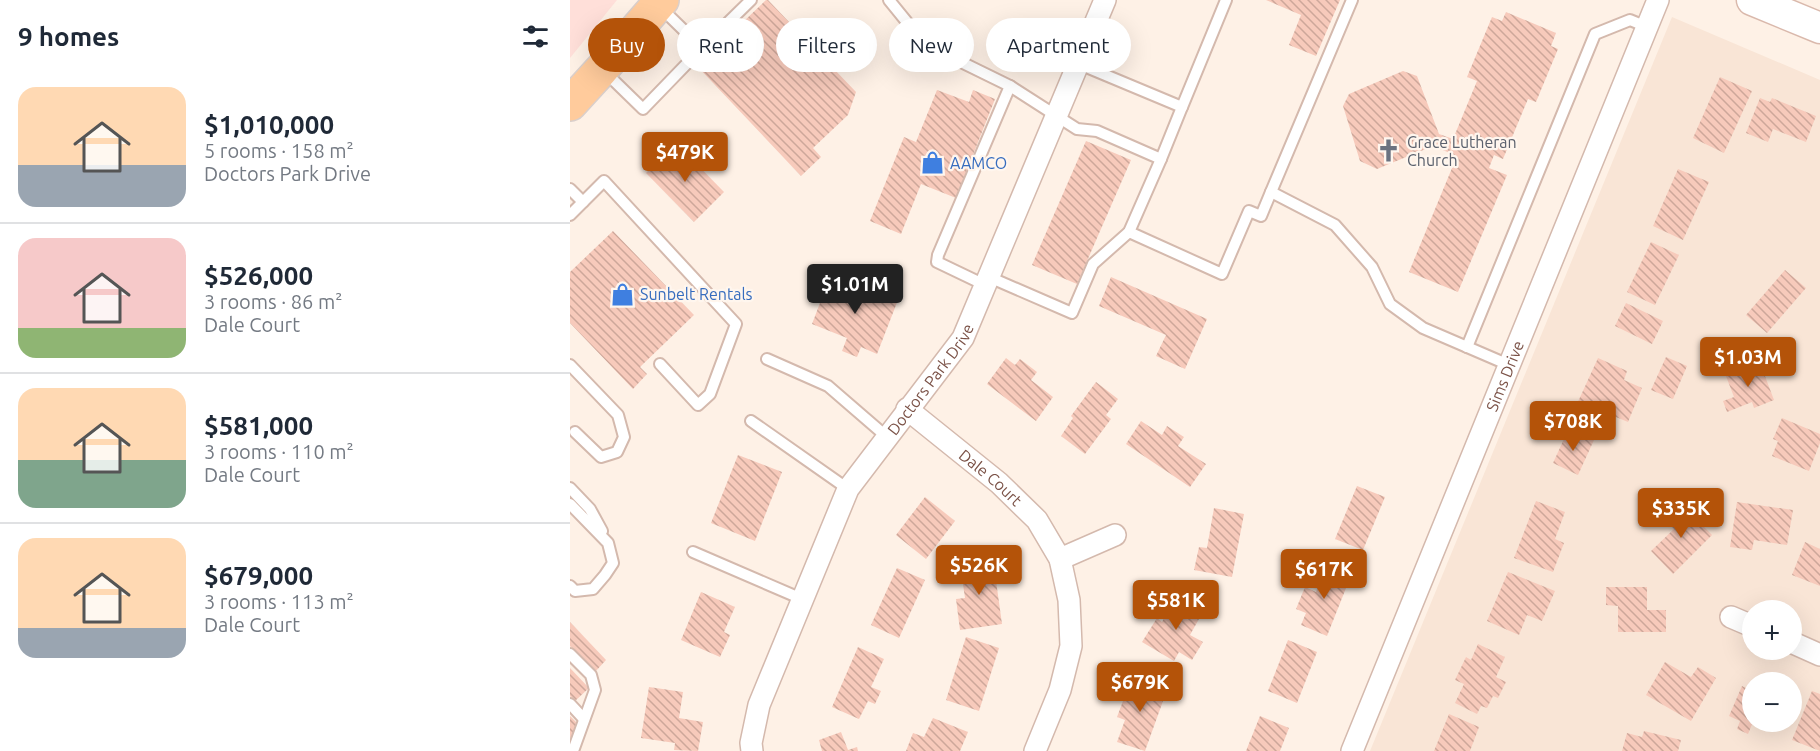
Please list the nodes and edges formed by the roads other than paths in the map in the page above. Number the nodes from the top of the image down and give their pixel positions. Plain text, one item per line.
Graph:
1 (751, 0) edge
2 (889, 0) edge
3 (1105, 0) edge
4 (1226, 0) edge
5 (1352, 0) edge
6 (1658, 0) edge
7 (1752, 0) edge
8 (659, 3) edge
9 (646, 18) edge
10 (733, 18) edge
11 (1098, 18) edge
12 (677, 22) edge
13 (1647, 27) junction
14 (1820, 28) edge
15 (599, 72) edge
16 (605, 72) edge
17 (679, 72) edge
18 (1076, 72) edge
19 (1098, 72) edge
20 (1010, 86) junction
21 (570, 104) edge
22 (1182, 107) junction
23 (1057, 117) junction
24 (1161, 159) junction
25 (570, 189) edge
26 (1271, 192) junction
27 (583, 202) junction
28 (570, 214) edge
29 (1129, 232) junction
30 (987, 281) junction
31 (1467, 347) junction
32 (767, 359) dead end
33 (660, 364) dead end
34 (1509, 365) junction
35 (570, 366) edge
36 (907, 409) junction
37 (751, 421) dead end
38 (575, 432) dead end
39 (887, 437) junction
40 (570, 488) edge
41 (849, 489) junction
42 (570, 504) edge
43 (1115, 535) dead end
44 (608, 543) junction
45 (693, 552) dead end
46 (1060, 559) junction
47 (570, 586) edge
48 (802, 599) junction
49 (1731, 617) dead end
50 (1742, 622) edge
51 (1802, 647) edge
52 (570, 654) edge
53 (1820, 655) edge
54 (570, 704) edge
55 (584, 719) junction
56 (573, 751) edge
57 (752, 751) edge
58 (1035, 751) edge
59 (1352, 751) edge

1 - 10 lane
2 - 20 lane
3 - 11 street, Doctors Park Drive
4 - 22 lane
5 - 26 lane
6 - 13 street, Sims Drive
7 - 14 main road
8 - 9 main road
8 - 12 lane
13 - 31 lane
13 - 34 street, Sims Drive
15 - 21 main road
16 - 17 lane
18 - 23 street, Doctors Park Drive
19 - 22 lane
20 - 23 lane
20 - 30 lane
22 - 24 lane
23 - 24 lane
23 - 30 street, Doctors Park Drive
24 - 29 lane
25 - 27 lane
26 - 29 lane
26 - 31 lane
27 - 28 lane
27 - 33 lane
29 - 30 lane
30 - 36 street, Doctors Park Drive
31 - 34 lane
32 - 39 lane
34 - 59 street, Sims Drive
35 - 38 lane
36 - 39 street, Doctors Park Drive
36 - 46 street, Dale Court
37 - 41 lane
39 - 41 street, Doctors Park Drive
40 - 44 lane
41 - 48 street, Doctors Park Drive
42 - 44 lane
43 - 46 street
44 - 47 lane
45 - 48 lane
46 - 58 street, Dale Court
48 - 57 street, Doctors Park Drive
49 - 50 street
51 - 53 street
52 - 55 lane
54 - 55 lane
55 - 56 lane

